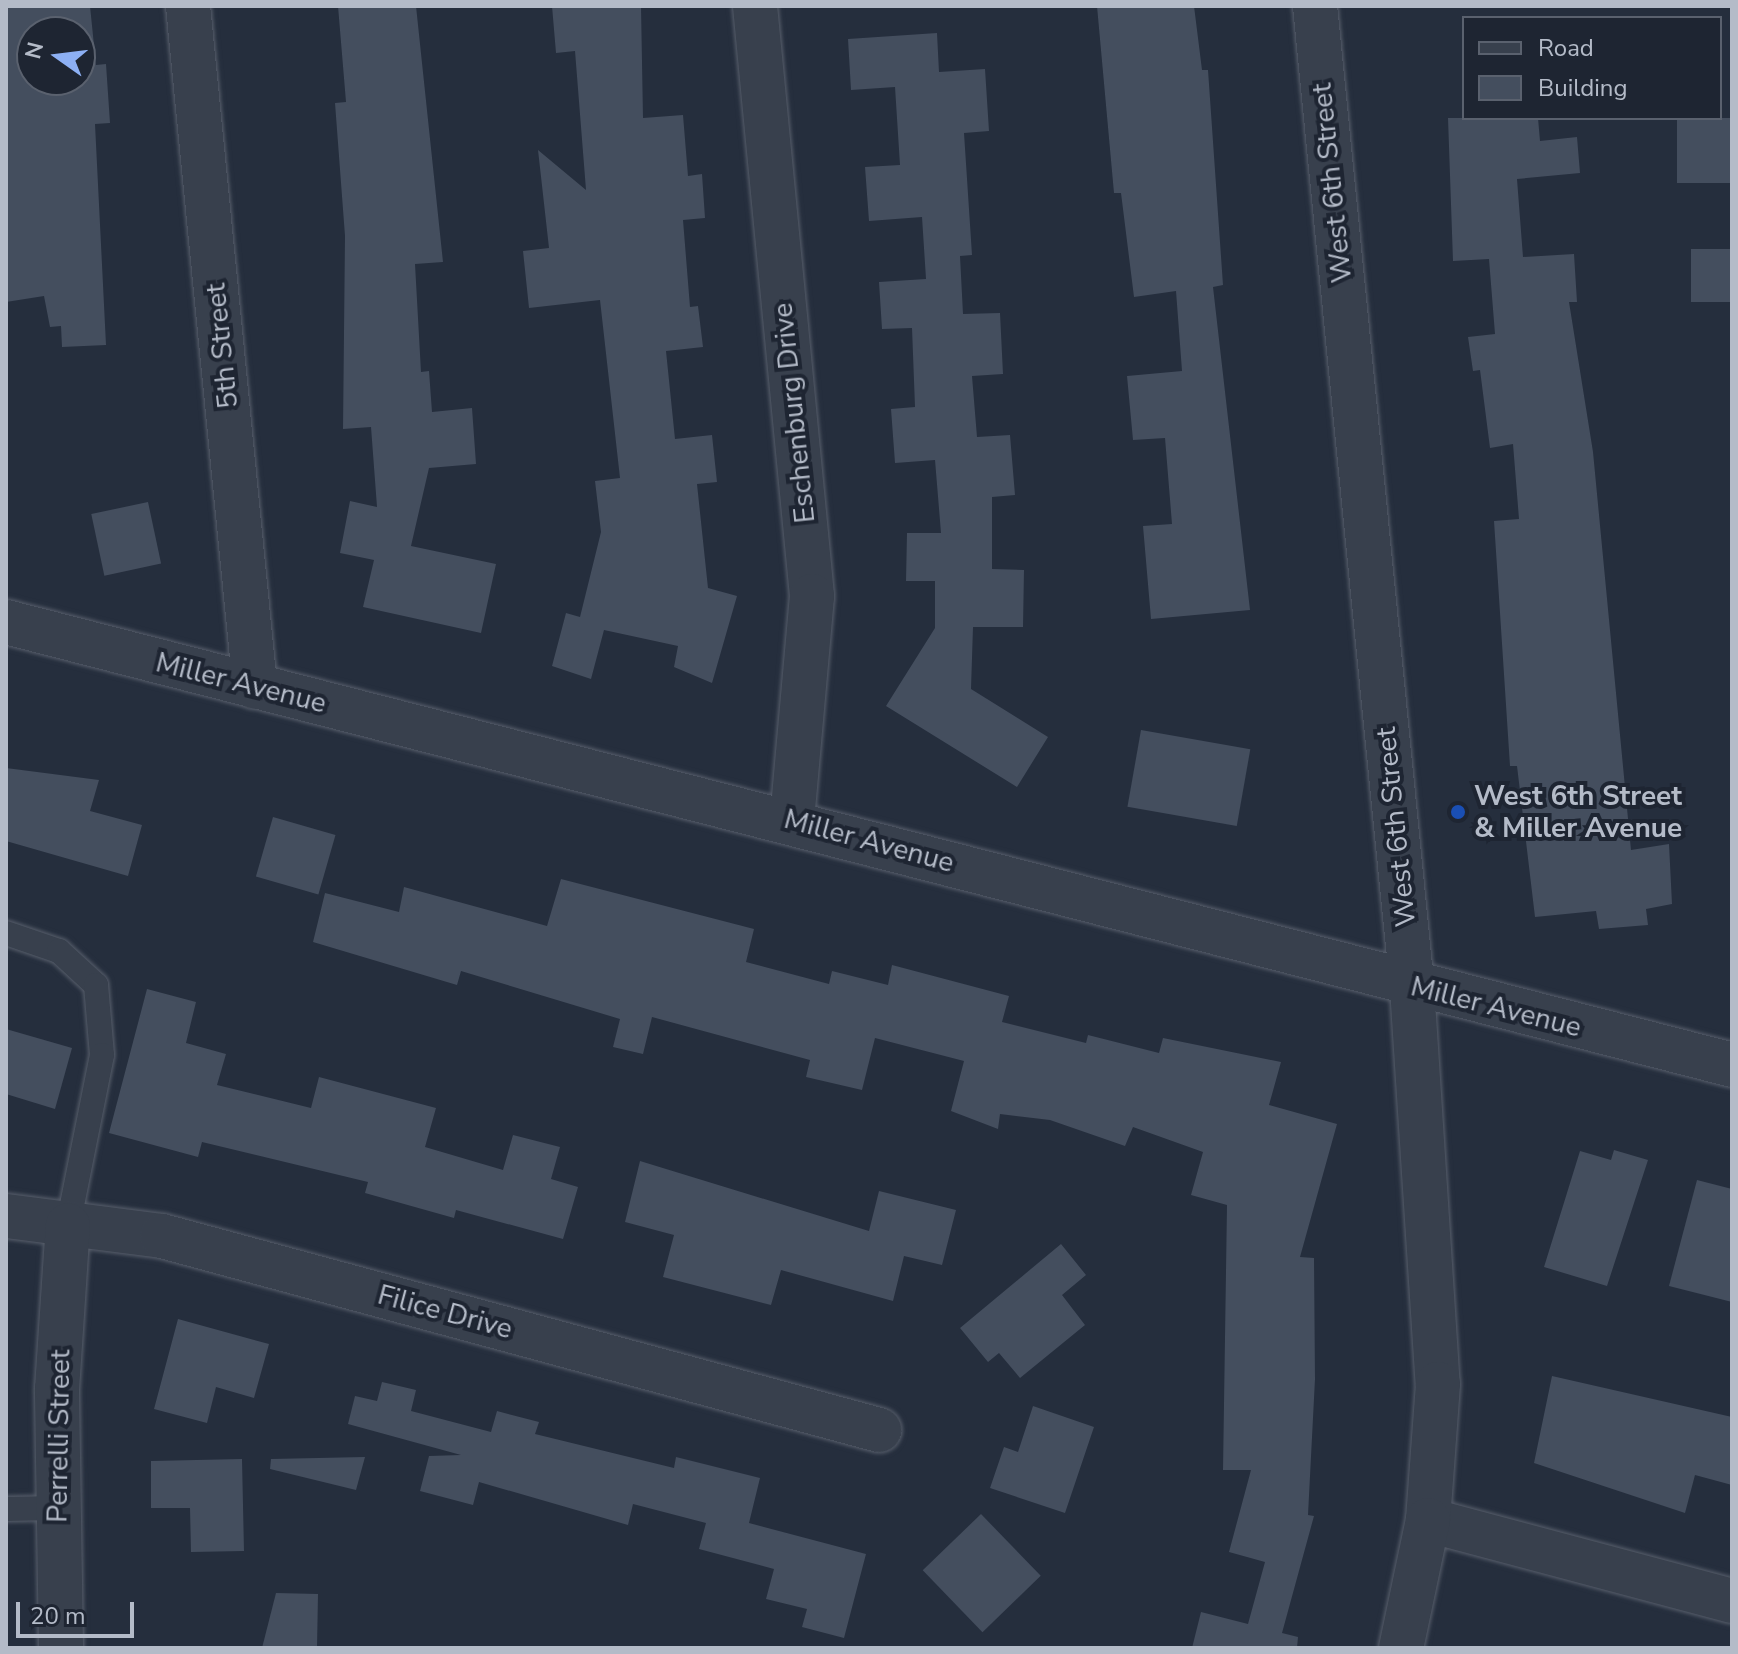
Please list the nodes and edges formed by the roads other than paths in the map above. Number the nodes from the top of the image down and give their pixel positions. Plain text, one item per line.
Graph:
1 (188, 6) edge
2 (755, 6) edge
3 (1315, 6) edge
4 (6, 622) edge
5 (255, 687) junction
6 (792, 820) junction
7 (6, 933) edge
8 (1412, 987) junction
9 (1732, 1065) edge
10 (6, 1216) edge
11 (68, 1225) junction
12 (879, 1430) dead end
13 (57, 1508) junction
14 (6, 1509) edge
15 (1428, 1520) junction
16 (1732, 1601) edge
17 (61, 1648) edge
18 (1401, 1648) edge

1 - 5 street, 5th Street
2 - 6 street, Eschenburg Drive
3 - 8 street, West 6th Street
4 - 5 street, Miller Avenue
5 - 6 street, Miller Avenue
6 - 8 street, Miller Avenue
7 - 11 lane
8 - 9 street, Miller Avenue
8 - 15 street, West 6th Street
10 - 11 street, Filice Drive
11 - 12 street, Filice Drive
11 - 13 street, Perrelli Street
13 - 14 lane
13 - 17 street, Perrelli Street
15 - 16 street
15 - 18 street, West 6th Street

